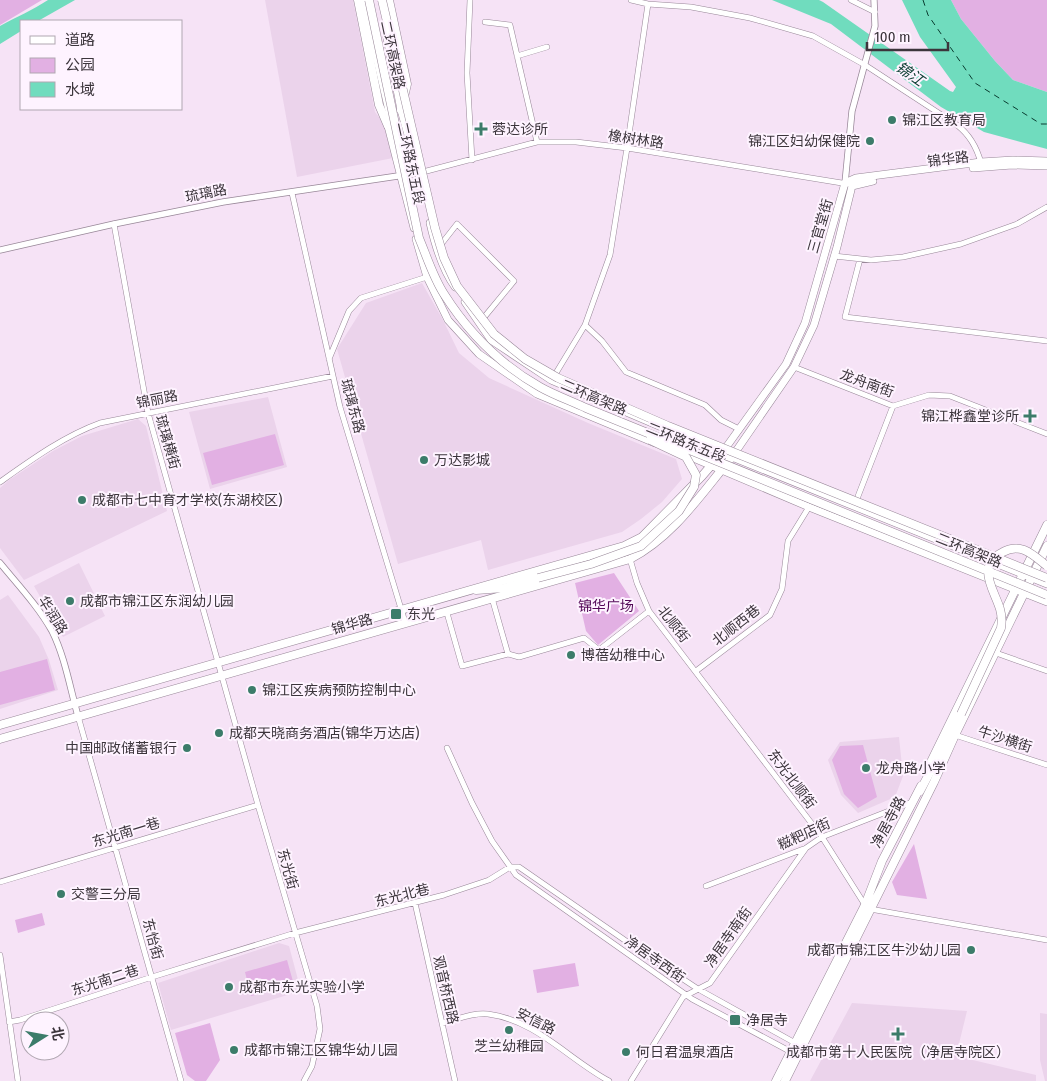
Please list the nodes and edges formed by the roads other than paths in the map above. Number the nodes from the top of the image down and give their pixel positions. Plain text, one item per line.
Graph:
1 (358, 0) edge
2 (363, 0) edge
3 (369, 0) edge
4 (381, 0) edge
5 (389, 0) edge
6 (470, 0) edge
7 (631, 0) edge
8 (851, 0) edge
9 (874, 0) edge
10 (648, 4) junction
11 (875, 12) junction
12 (485, 22) dead end
13 (547, 47) dead end
14 (517, 56) junction
15 (865, 65) junction
16 (401, 110) junction
17 (388, 126) junction
18 (537, 142) junction
19 (627, 148) junction
20 (472, 160) junction
21 (1047, 161) edge
22 (982, 165) junction
23 (1047, 166) edge
24 (418, 173) junction
25 (400, 176) junction
26 (848, 184) junction
27 (292, 193) junction
28 (1047, 207) edge
29 (114, 224) junction
30 (437, 249) junction
31 (0, 250) edge
32 (834, 256) junction
33 (860, 259) junction
34 (427, 277) junction
35 (480, 323) junction
36 (585, 325) junction
37 (1047, 340) edge
38 (329, 359) junction
39 (794, 367) junction
40 (333, 376) junction
41 (551, 380) junction
42 (893, 406) junction
43 (586, 408) junction
44 (148, 412) junction
45 (739, 429) junction
46 (1047, 434) edge
47 (722, 453) junction
48 (732, 458) junction
49 (710, 465) junction
50 (722, 470) junction
51 (0, 482) edge
52 (854, 506) junction
53 (810, 507) junction
54 (1047, 525) edge
55 (1047, 546) edge
56 (630, 559) junction
57 (0, 563) edge
58 (1047, 566) edge
59 (1022, 575) junction
60 (1047, 578) edge
61 (1031, 579) junction
62 (1047, 584) edge
63 (1016, 589) junction
64 (476, 590) junction
65 (1024, 593) junction
66 (1047, 595) edge
67 (492, 598) junction
68 (1047, 602) edge
69 (401, 610) junction
70 (649, 611) junction
71 (447, 613) dead end
72 (405, 622) junction
73 (996, 653) junction
74 (508, 654) junction
75 (218, 663) junction
76 (696, 671) junction
77 (1047, 671) edge
78 (222, 674) junction
79 (74, 704) junction
80 (78, 716) junction
81 (0, 725) edge
82 (955, 735) junction
83 (0, 739) edge
84 (447, 748) dead end
85 (1047, 765) edge
86 (920, 791) junction
87 (912, 802) junction
88 (258, 804) junction
89 (822, 837) junction
90 (116, 847) junction
91 (806, 848) junction
92 (510, 867) junction
93 (0, 882) edge
94 (706, 886) dead end
95 (415, 904) junction
96 (868, 907) junction
97 (294, 932) junction
98 (1047, 940) edge
99 (0, 955) edge
100 (152, 977) junction
101 (698, 989) junction
102 (687, 995) junction
103 (9, 1022) junction
104 (442, 1023) junction
105 (798, 1045) junction
106 (794, 1054) junction
107 (18, 1081) edge
108 (181, 1081) edge
109 (304, 1081) edge
110 (455, 1081) edge
111 (609, 1081) edge
112 (631, 1081) edge
113 (776, 1081) edge
114 (785, 1081) edge

1 - 17 main road
2 - 17 main road, 二环路东五段
3 - 43 main road, 二环高架路, bridge
4 - 16 main road, 二环路东五段
4 - 60 main road, 二环高架路, bridge
5 - 16 main road
6 - 20 street
7 - 10 street
8 - 11 street
9 - 11 street
10 - 15 street
10 - 19 street
11 - 15 street
12 - 14 street
13 - 14 street
14 - 18 street
15 - 22 street
15 - 26 street
16 - 24 main road, 二环路东五段
17 - 25 main road, 二环路东五段
18 - 19 street, 橡树林路
18 - 20 street, 橡树林路
19 - 26 street, 橡树林路
19 - 36 street
20 - 24 street, 橡树林路
21 - 22 main road
22 - 23 main road, 锦华路
22 - 26 main road, 锦华路
24 - 25 street, 琉璃路
24 - 30 main road, 二环路东五段
25 - 27 street, 琉璃路
25 - 34 main road, 二环路东五段
26 - 32 main road, 三官堂街
26 - 45 main road, 三官堂街
27 - 29 street, 琉璃路
27 - 38 street, 琉璃东路
28 - 33 street
29 - 31 street, 琉璃路
29 - 44 street, 琉璃横街
30 - 35 main road, 二环路东五段
30 - 35 street
32 - 33 street
32 - 39 main road, 三官堂街
33 - 37 street
34 - 38 street
34 - 49 main road, 二环路东五段
35 - 41 main road, 二环路东五段
36 - 41 street
36 - 45 street
38 - 40 street, 琉璃东路
39 - 42 street, 龙舟南街
39 - 48 main road, 三官堂街
40 - 44 street, 锦丽路
40 - 69 street, 琉璃东路
41 - 47 main road, 二环路东五段
42 - 46 street, 龙舟南街
42 - 52 street
43 - 64 main road, bridge
43 - 66 main road, 二环高架路, bridge
44 - 51 street, 锦丽路
44 - 75 street, 琉璃横街
45 - 47 main road, 三官堂街
47 - 48 main road, 二环路东五段
47 - 49 main road, 锦华路
48 - 50 main road, 锦华路
48 - 52 main road, 二环路东五段
49 - 50 main road, 二环路东五段
49 - 64 main road, 锦华路
50 - 53 main road, 二环路东五段
50 - 56 main road, 锦华路
52 - 59 main road, 二环路东五段
53 - 63 main road, 二环路东五段
53 - 76 street, 北顺西巷
54 - 59 main road, 净居寺路
55 - 61 main road, 净居寺路
56 - 67 main road, 锦华路
56 - 70 street, 北顺街
57 - 79 street, 华润路
58 - 86 main road, bridge
59 - 61 main road, 二环路东五段
59 - 63 main road, 净居寺路
61 - 62 main road, 二环路东五段
61 - 65 main road, 净居寺路
63 - 65 main road, 二环路东五段
63 - 86 main road, 净居寺路
64 - 69 main road, 锦华路
65 - 68 main road, 二环路东五段
65 - 73 main road, 净居寺路
67 - 72 main road, 锦华路
67 - 74 street
69 - 72 street, 琉璃东路
69 - 75 main road, 锦华路
70 - 74 street
70 - 76 street, 北顺街
71 - 74 street
72 - 78 main road, 锦华路
73 - 77 street
73 - 82 main road, 净居寺路
75 - 78 street, 东光街
75 - 79 main road, 锦华路
76 - 89 street, 东光北顺街
78 - 80 main road, 锦华路
78 - 88 street, 东光街
79 - 80 street, 华润路
79 - 81 main road, 锦华路
80 - 83 main road, 锦华路
80 - 90 street, 东怡街
82 - 85 street, 牛沙横街
82 - 96 main road, 净居寺路
84 - 92 street, 净居寺西街
86 - 87 main road, 净居寺路
87 - 89 street, 糍粑店街
87 - 96 main road, 净居寺路
88 - 90 street, 东光南一巷
88 - 97 street, 东光街
89 - 91 street, 糍粑店街
89 - 96 street, 东光北顺街
90 - 93 street, 东光南一巷
90 - 100 street, 东怡街
91 - 94 street, 糍粑店街
91 - 101 street, 净居寺南街
92 - 95 street, 东光北巷
92 - 101 street, 净居寺西街
92 - 102 street, 净居寺西街
95 - 97 street, 东光北巷
95 - 104 street, 观音桥西路
96 - 98 street
96 - 105 main road, 净居寺路
97 - 100 street, 东光南二巷
97 - 109 street, 东光街
99 - 103 street
100 - 103 street, 东光南二巷
100 - 108 street, 东怡街
101 - 102 street, 净居寺南街
101 - 105 street, 净居寺西街
102 - 106 street, 净居寺西街
102 - 112 street, 净居寺南街
103 - 107 street
104 - 110 street, 观音桥西路
104 - 111 street, 安信路
105 - 106 main road, 净居寺路
106 - 113 main road, 净居寺路
106 - 114 main road, 净居寺路

